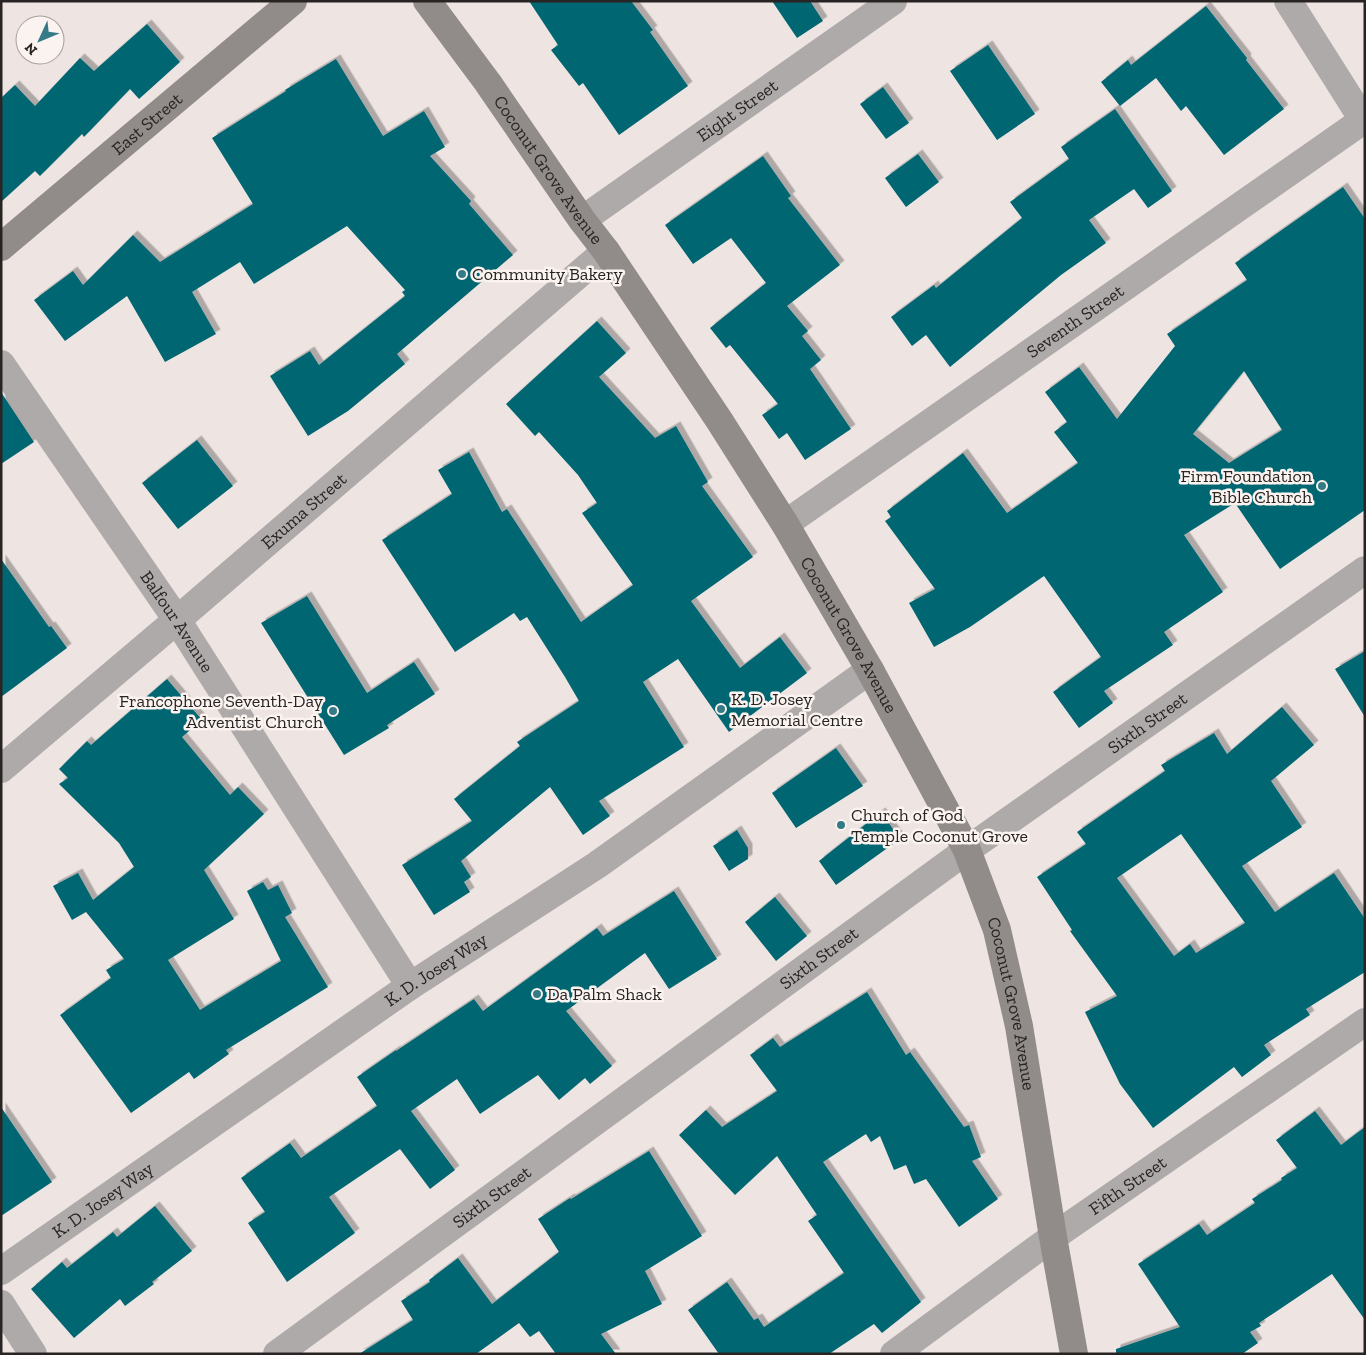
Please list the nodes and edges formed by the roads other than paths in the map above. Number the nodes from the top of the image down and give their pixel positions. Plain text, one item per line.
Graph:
1 (293, 1) edge
2 (427, 1) edge
3 (893, 1) edge
4 (1288, 1) edge
5 (1364, 121) edge
6 (582, 220) junction
7 (1, 247) edge
8 (606, 251) junction
9 (1, 364) edge
10 (785, 524) junction
11 (1365, 570) edge
12 (177, 620) junction
13 (870, 670) junction
14 (1, 769) edge
15 (967, 850) junction
16 (410, 986) junction
17 (1365, 1022) edge
18 (1053, 1237) junction
19 (1, 1270) edge
20 (1, 1304) edge
21 (33, 1354) edge
22 (277, 1354) edge
23 (894, 1354) edge
24 (1074, 1354) edge

1 - 7 street, East Street
2 - 6 street, Coconut Grove Avenue
3 - 6 street, Eight Street
4 - 5 street
5 - 10 street, Seventh Street
6 - 8 street, Coconut Grove Avenue
8 - 10 street, Coconut Grove Avenue
8 - 12 street, Exuma Street
9 - 12 street, Balfour Avenue
10 - 13 street, Coconut Grove Avenue
11 - 15 street, Sixth Street
12 - 14 street, Exuma Street
12 - 16 street, Balfour Avenue
13 - 15 street, Coconut Grove Avenue
13 - 16 street, K. D. Josey Way
15 - 18 street, Coconut Grove Avenue
15 - 22 street, Sixth Street
16 - 19 street, K. D. Josey Way
17 - 18 street, Fifth Street
18 - 23 street, Fifth Street
18 - 24 street, Coconut Grove Avenue
20 - 21 street

